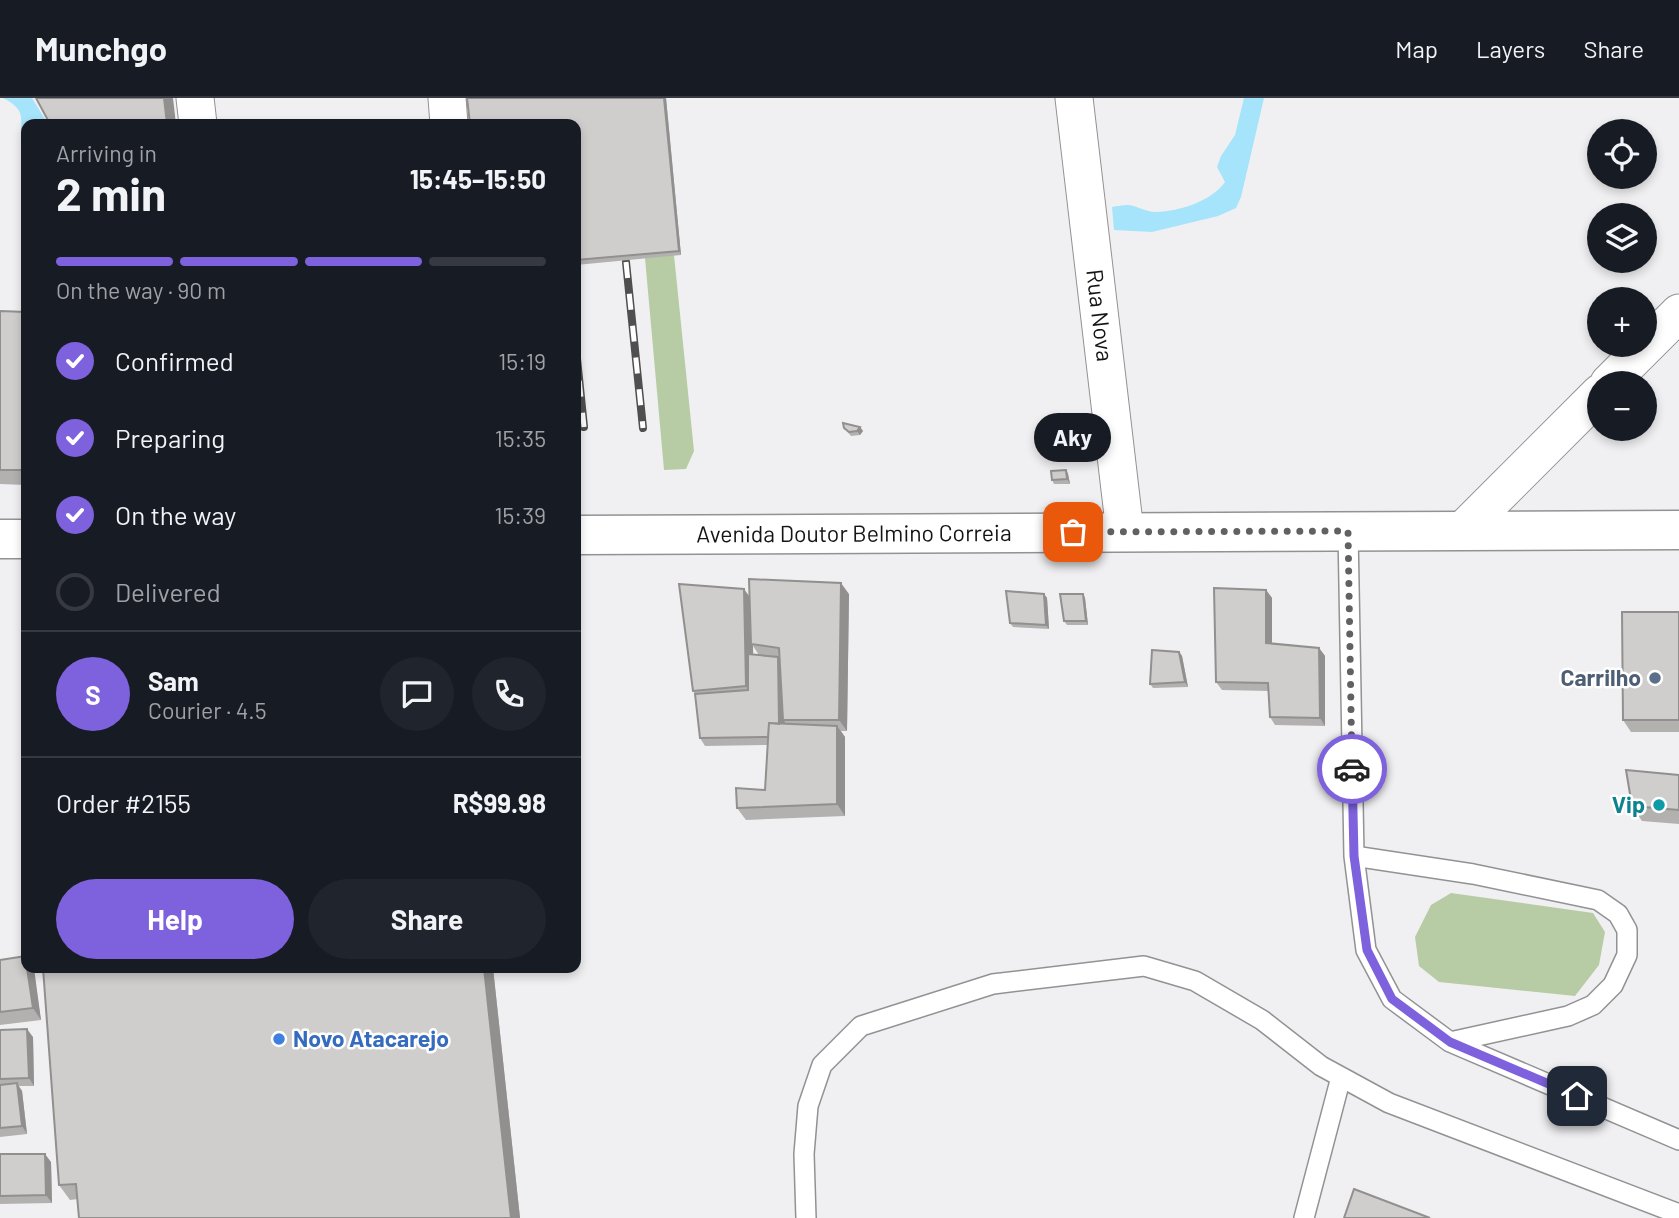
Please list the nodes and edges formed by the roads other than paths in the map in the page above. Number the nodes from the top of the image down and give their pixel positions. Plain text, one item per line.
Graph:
1 (195, 98) edge
2 (447, 98) edge
3 (1074, 98) edge
4 (197, 119) edge
5 (449, 119) edge
6 (1679, 313) edge
7 (1621, 371) edge
8 (1587, 406) edge
9 (1679, 530) edge
10 (1348, 531) junction
11 (1462, 531) junction
12 (1125, 532) junction
13 (581, 535) edge
14 (0, 539) edge
15 (21, 539) edge
16 (1354, 856) junction
17 (1450, 1042) junction
18 (1341, 1077) junction
19 (1679, 1140) edge
20 (1679, 1214) edge
21 (806, 1218) edge
22 (1304, 1218) edge

1 - 4 street
2 - 5 street
3 - 12 street, Rua Nova
6 - 7 street
8 - 11 street
9 - 11 main road, Avenida Doutor Belmino Correia
10 - 11 main road, Avenida Doutor Belmino Correia
10 - 12 main road, Avenida Doutor Belmino Correia
10 - 16 lane
12 - 13 main road, Avenida Doutor Belmino Correia
14 - 15 main road
16 - 17 lane
16 - 17 lane
17 - 19 lane
18 - 20 lane
18 - 21 lane
18 - 22 lane

